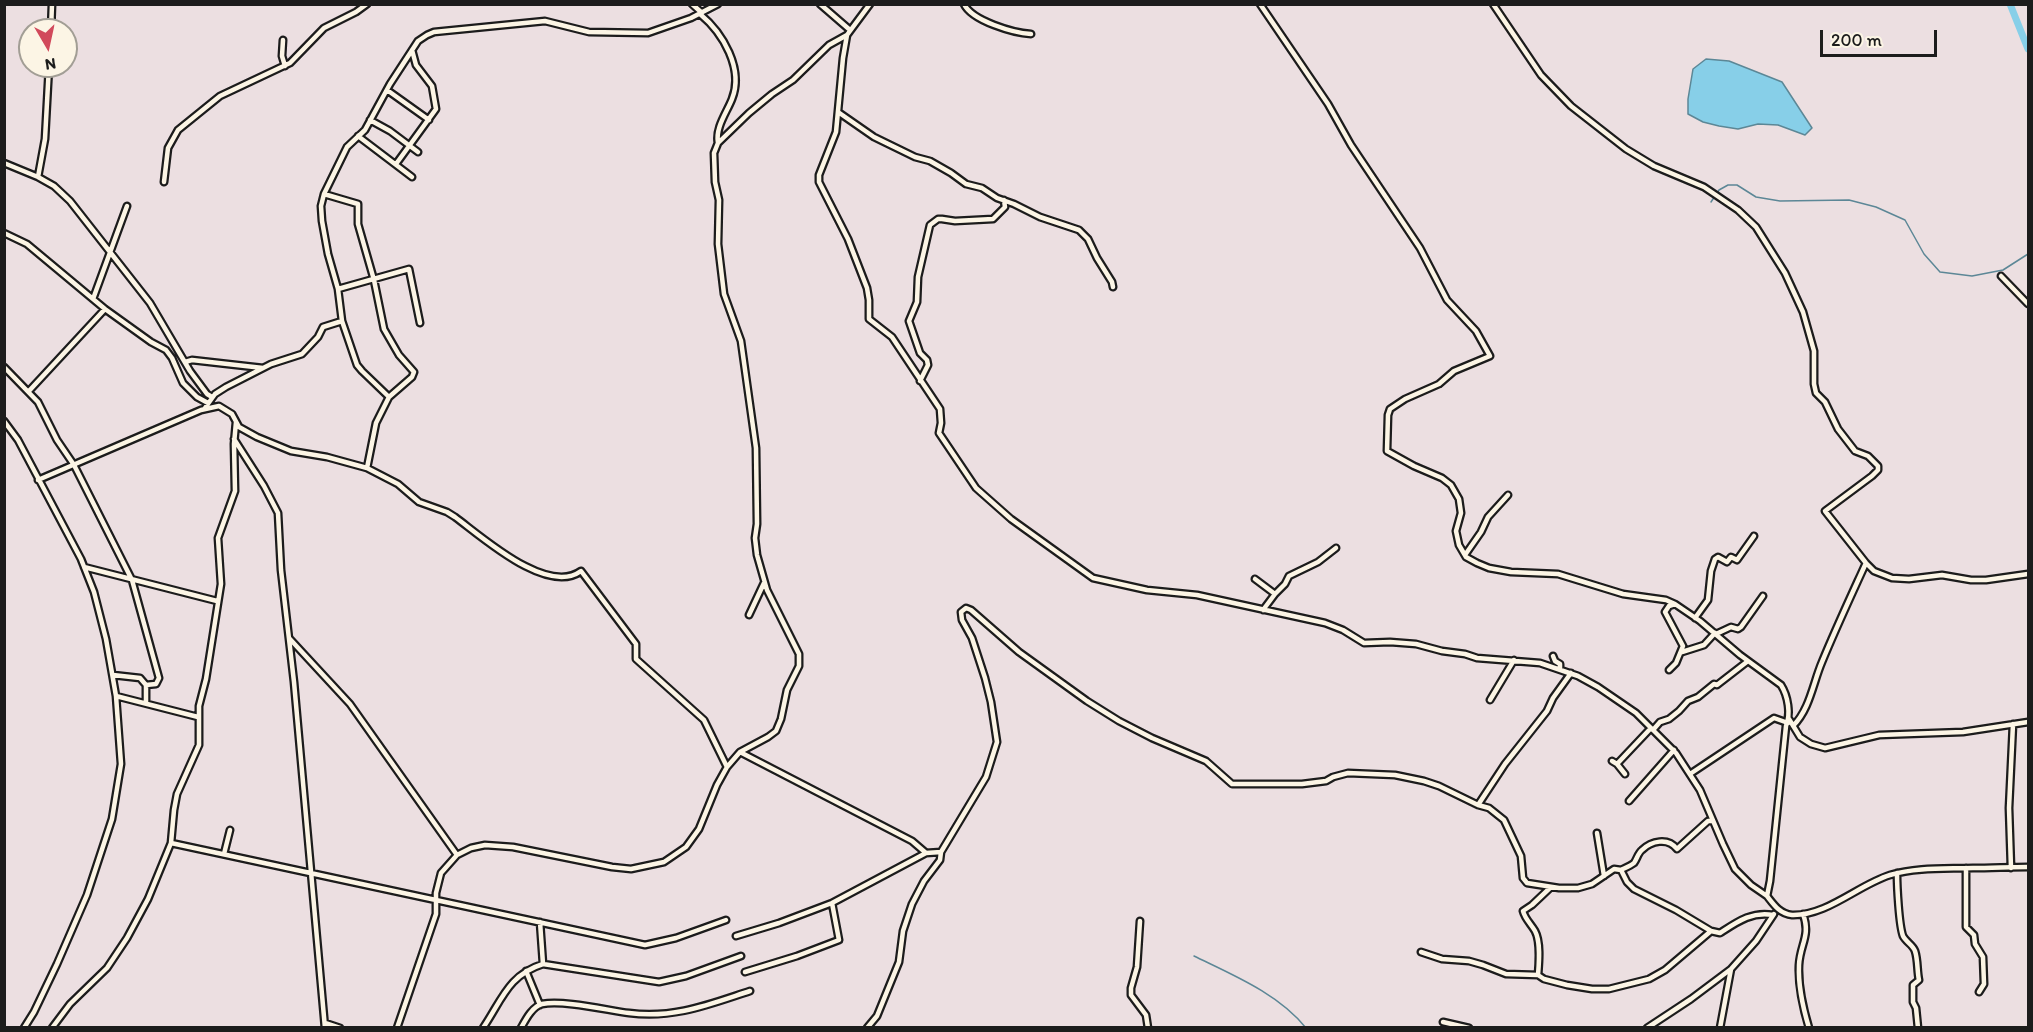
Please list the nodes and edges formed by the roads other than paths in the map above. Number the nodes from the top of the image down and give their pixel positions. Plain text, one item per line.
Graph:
1 (367, 4) edge
2 (692, 4) edge
3 (718, 4) edge
4 (820, 4) edge
5 (870, 4) edge
6 (964, 4) edge
7 (1260, 4) edge
8 (1493, 4) edge
9 (700, 13) junction
10 (849, 32) junction
11 (1031, 34) dead end
12 (283, 40) dead end
13 (412, 50) junction
14 (285, 66) junction
15 (48, 78) edge
16 (387, 90) junction
17 (838, 112) junction
18 (370, 120) junction
19 (429, 120) junction
20 (358, 136) junction
21 (718, 143) junction
22 (410, 146) junction
23 (418, 152) dead end
24 (4, 163) edge
25 (396, 165) junction
26 (38, 177) junction
27 (412, 177) dead end
28 (164, 182) dead end
29 (324, 194) junction
30 (1004, 200) junction
31 (127, 206) dead end
32 (4, 233) edge
33 (110, 253) junction
34 (2001, 276) dead end
35 (374, 280) junction
36 (1113, 287) dead end
37 (338, 289) junction
38 (93, 299) junction
39 (2028, 304) edge
40 (105, 309) junction
41 (342, 321) junction
42 (420, 323) dead end
43 (185, 362) junction
44 (4, 367) edge
45 (263, 368) junction
46 (920, 381) junction
47 (29, 391) junction
48 (390, 397) junction
49 (212, 398) junction
50 (206, 406) junction
51 (4, 422) edge
52 (236, 422) junction
53 (234, 438) junction
54 (74, 465) junction
55 (367, 468) junction
56 (39, 480) junction
57 (1508, 495) dead end
58 (1754, 536) dead end
59 (1336, 548) dead end
60 (1465, 555) junction
61 (1866, 563) junction
62 (84, 567) junction
63 (2028, 574) edge
64 (1256, 579) dead end
65 (132, 580) junction
66 (764, 583) junction
67 (1275, 594) junction
68 (1763, 596) dead end
69 (218, 601) junction
70 (1675, 604) junction
71 (1263, 610) junction
72 (749, 615) dead end
73 (1695, 618) junction
74 (1716, 634) junction
75 (289, 638) junction
76 (1682, 652) junction
77 (1553, 656) dead end
78 (1514, 660) junction
79 (1748, 661) junction
80 (1560, 669) junction
81 (1669, 670) dead end
82 (1571, 673) junction
83 (113, 675) junction
84 (146, 685) junction
85 (116, 696) junction
86 (1490, 700) dead end
87 (146, 703) junction
88 (198, 717) junction
89 (1788, 721) junction
90 (2028, 722) edge
91 (2013, 723) junction
92 (1793, 726) junction
93 (1652, 729) junction
94 (1674, 750) junction
95 (740, 752) junction
96 (727, 767) junction
97 (1624, 774) dead end
98 (1690, 774) junction
99 (1629, 801) dead end
100 (1478, 805) junction
101 (1713, 820) junction
102 (230, 830) dead end
103 (1597, 833) dead end
104 (171, 843) junction
105 (942, 852) junction
106 (926, 853) junction
107 (224, 854) junction
108 (458, 855) junction
109 (2011, 867) junction
110 (2028, 867) edge
111 (1966, 868) junction
112 (1621, 870) junction
113 (312, 873) junction
114 (1897, 873) junction
115 (1604, 876) junction
116 (1551, 887) junction
117 (1767, 896) junction
118 (436, 901) junction
119 (832, 903) junction
120 (1778, 910) junction
121 (1803, 914) junction
122 (1773, 915) junction
123 (726, 920) dead end
124 (1140, 921) dead end
125 (540, 922) junction
126 (1711, 931) junction
127 (736, 936) dead end
128 (1421, 952) dead end
129 (741, 956) dead end
130 (543, 964) junction
131 (1731, 969) junction
132 (526, 971) junction
133 (746, 972) dead end
134 (1538, 975) junction
135 (750, 991) dead end
136 (1979, 992) dead end
137 (540, 1005) junction
138 (1443, 1022) dead end
139 (325, 1025) edge
140 (24, 1028) edge
141 (52, 1028) edge
142 (340, 1028) edge
143 (397, 1028) edge
144 (483, 1028) edge
145 (522, 1028) edge
146 (867, 1028) edge
147 (1148, 1028) edge
148 (1469, 1028) edge
149 (1647, 1028) edge
150 (1720, 1028) edge
151 (1809, 1028) edge
152 (1918, 1028) edge

1 - 14 street
2 - 9 street
3 - 9 street
4 - 10 street
5 - 10 street
6 - 11 street
7 - 60 street
8 - 61 street
9 - 13 street
9 - 21 street
10 - 17 street
10 - 21 street
12 - 14 street
13 - 16 street
13 - 19 street
14 - 28 street
15 - 26 street
16 - 18 street
16 - 19 street
17 - 30 street
17 - 46 street
18 - 20 street
18 - 22 street
19 - 22 street
20 - 25 street
20 - 29 street
21 - 66 street
22 - 23 street
22 - 25 street
24 - 26 street
25 - 27 street
26 - 33 street
29 - 35 street
29 - 37 street
30 - 36 street
30 - 46 street
31 - 33 street
32 - 38 street
33 - 38 street
33 - 43 street
34 - 39 street
35 - 37 street
35 - 42 street
35 - 48 street
37 - 41 street
38 - 40 street
40 - 47 street
40 - 50 street
41 - 45 street
41 - 48 street
43 - 45 street
43 - 49 street
44 - 47 street
45 - 49 street
46 - 71 street
47 - 54 street
48 - 55 street
49 - 50 street
50 - 52 street
50 - 54 street
51 - 56 street
52 - 53 street
52 - 55 street
53 - 69 street
53 - 75 street
54 - 56 street
54 - 65 street
55 - 96 street
56 - 62 street
57 - 60 street
58 - 73 street
59 - 67 street
60 - 70 street
61 - 63 street
61 - 92 street
62 - 65 street
62 - 83 street
64 - 67 street
65 - 69 street
65 - 84 street
66 - 72 street
66 - 95 street
67 - 71 street
68 - 74 street
69 - 88 street
70 - 73 street
70 - 76 street
71 - 78 street
73 - 74 street
74 - 76 street
74 - 79 street
75 - 108 street
75 - 113 street
76 - 81 street
77 - 80 street
78 - 80 street
78 - 86 street
79 - 89 street
79 - 93 street
80 - 82 street
82 - 93 street
82 - 100 street
83 - 84 street
83 - 85 street
84 - 87 street
85 - 87 street
85 - 140 street
87 - 88 street
88 - 104 street
89 - 92 street
89 - 98 street
89 - 117 street
90 - 91 street
91 - 92 street
91 - 109 street
93 - 94 street
93 - 97 street
94 - 98 street
94 - 99 street
95 - 96 street
95 - 106 street
96 - 108 street
98 - 101 street
100 - 105 street
100 - 116 street
101 - 112 street
101 - 117 street
102 - 107 street
103 - 115 street
104 - 107 street
104 - 141 street
105 - 106 street
105 - 146 street
106 - 119 street
107 - 113 street
108 - 118 street
109 - 110 street
109 - 111 street
111 - 114 street
111 - 136 street
112 - 115 street
112 - 126 street
113 - 118 street
113 - 139 street
114 - 121 street
114 - 152 street
115 - 116 street
116 - 134 street
117 - 120 street
118 - 125 street
118 - 143 street
119 - 127 street
119 - 133 street
120 - 121 street
120 - 122 street
121 - 151 street
122 - 126 street
122 - 131 street
123 - 125 street
124 - 147 street
125 - 130 street
126 - 134 street
128 - 134 street
129 - 130 street
130 - 132 street
131 - 149 street
131 - 150 street
132 - 137 street
132 - 144 street
135 - 137 street
137 - 145 street
138 - 148 street
139 - 142 street

